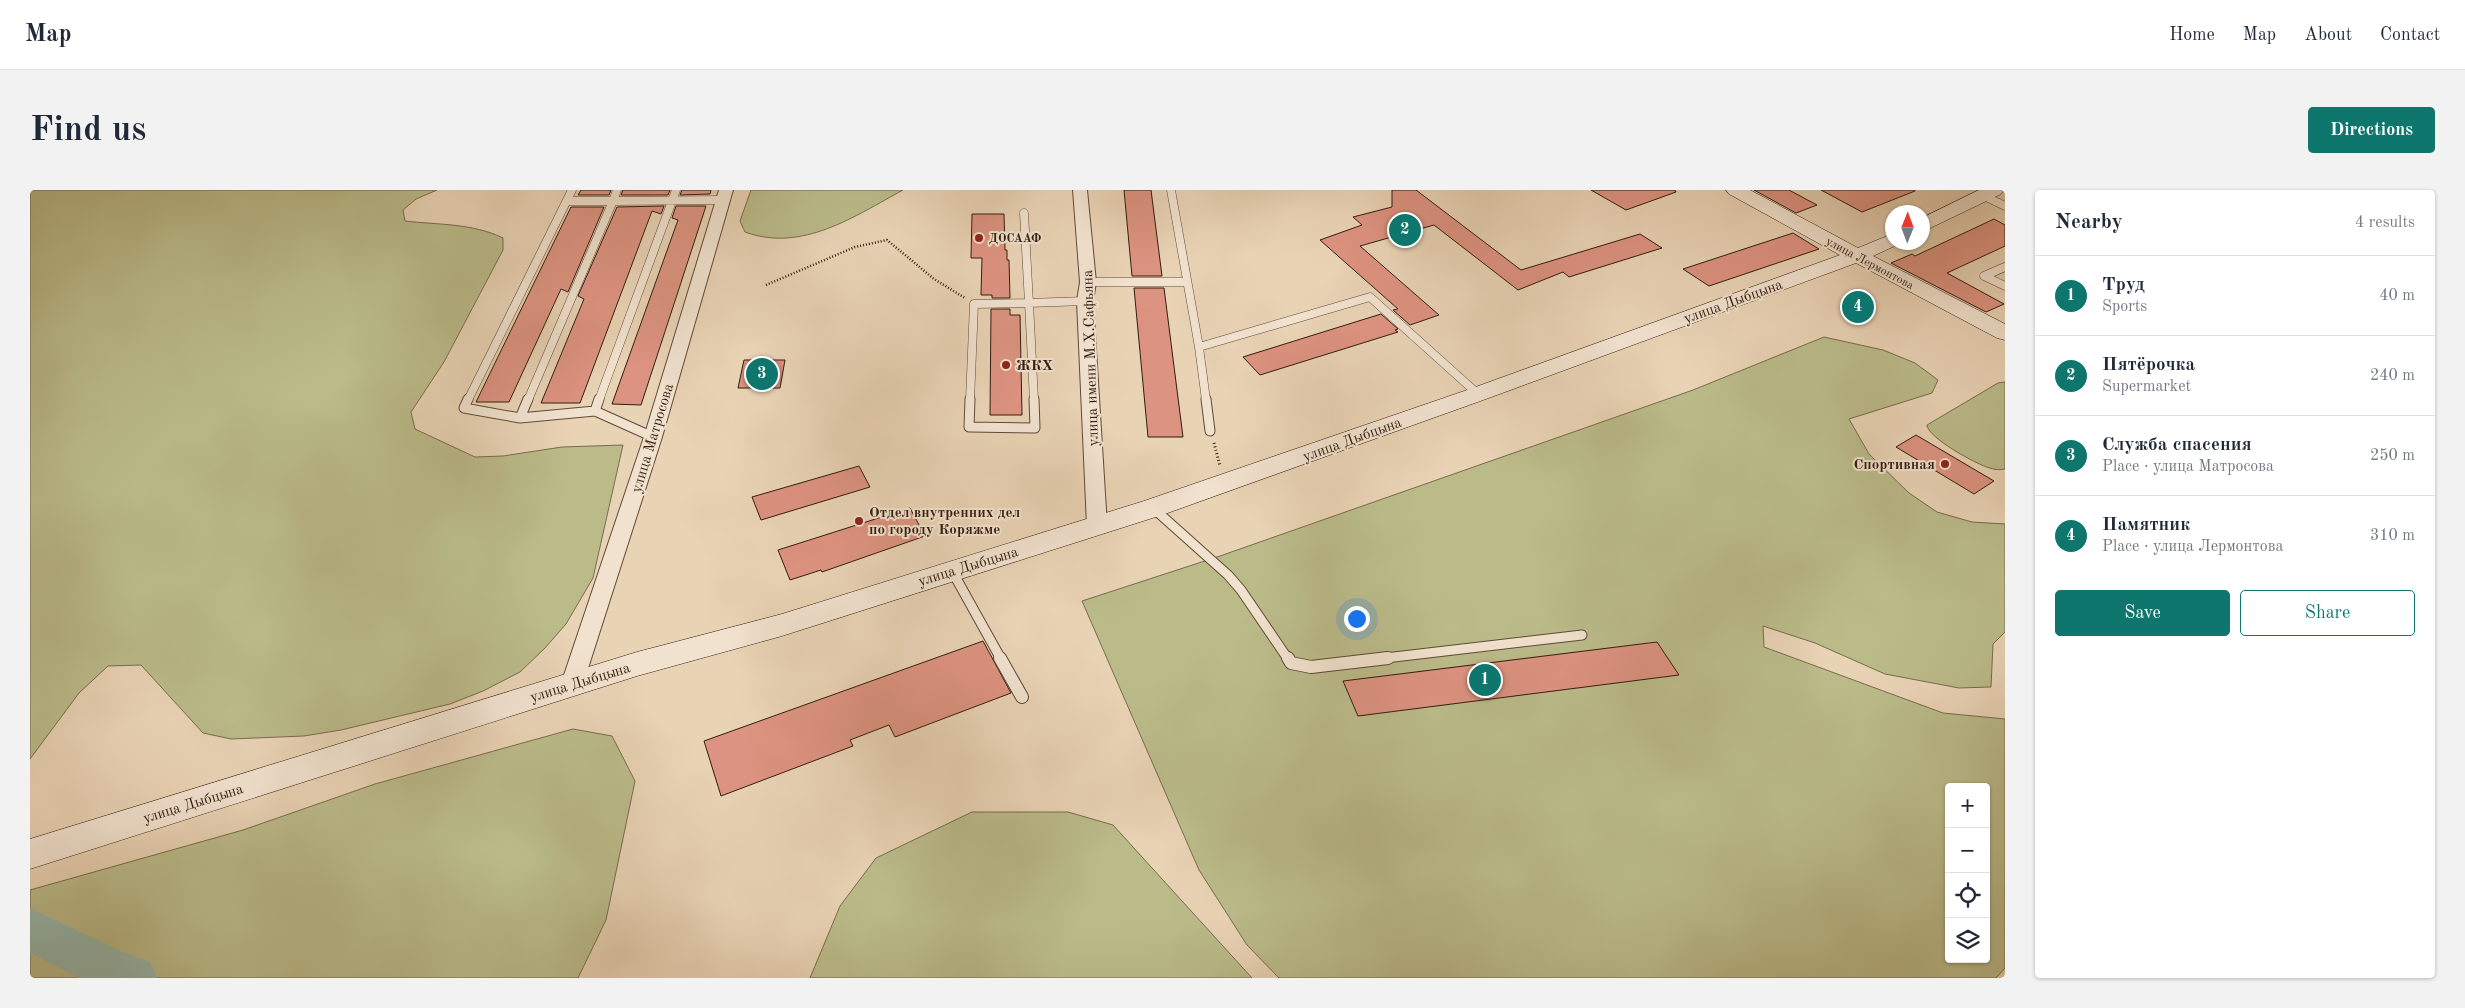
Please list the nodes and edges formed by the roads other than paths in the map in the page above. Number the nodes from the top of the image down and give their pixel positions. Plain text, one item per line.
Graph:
1 (572, 190) edge
2 (617, 190) edge
3 (676, 190) edge
4 (1080, 190) edge
5 (1171, 190) edge
6 (1736, 190) edge
7 (1988, 192) edge
8 (724, 195) edge
9 (672, 200) junction
10 (613, 201) junction
11 (567, 202) junction
12 (2005, 206) edge
13 (1024, 213) dead end
14 (1930, 222) edge
15 (1885, 243) edge
16 (1857, 256) junction
17 (2005, 267) edge
18 (1088, 282) junction
19 (1188, 282) junction
20 (2005, 286) edge
21 (1085, 301) junction
22 (1030, 302) junction
23 (2005, 333) edge
24 (1199, 347) junction
25 (1478, 394) junction
26 (595, 411) junction
27 (520, 418) junction
28 (1210, 431) road end
29 (653, 437) junction
30 (1154, 508) junction
31 (1097, 526) junction
32 (952, 571) junction
33 (1582, 636) dead end
34 (572, 684) junction
35 (1022, 697) dead end
36 (30, 854) edge

1 - 11 lane
2 - 10 lane
3 - 9 lane
4 - 18 street, улица имени М.Х.Сафьяна
5 - 19 lane
6 - 16 street, улица Лермонтова
7 - 12 lane
7 - 14 street
8 - 9 lane
8 - 29 street, улица Матросова
9 - 10 lane
9 - 26 lane
10 - 11 lane
10 - 27 lane
11 - 27 lane
13 - 22 lane
15 - 16 street, улица Дыбцына
16 - 23 street, улица Лермонтова
16 - 25 street, улица Дыбцына
17 - 20 lane
18 - 19 lane
18 - 21 street, улица имени М.Х.Сафьяна
19 - 24 lane
21 - 22 lane
21 - 31 street, улица имени М.Х.Сафьяна
22 - 22 lane
24 - 25 lane
24 - 28 lane
25 - 30 street, улица Дыбцына
26 - 27 lane
26 - 29 lane
29 - 34 street, улица Матросова
30 - 31 street, улица Дыбцына
30 - 33 lane
31 - 32 street, улица Дыбцына
32 - 34 street, улица Дыбцына
32 - 35 lane
34 - 36 street, улица Дыбцына

